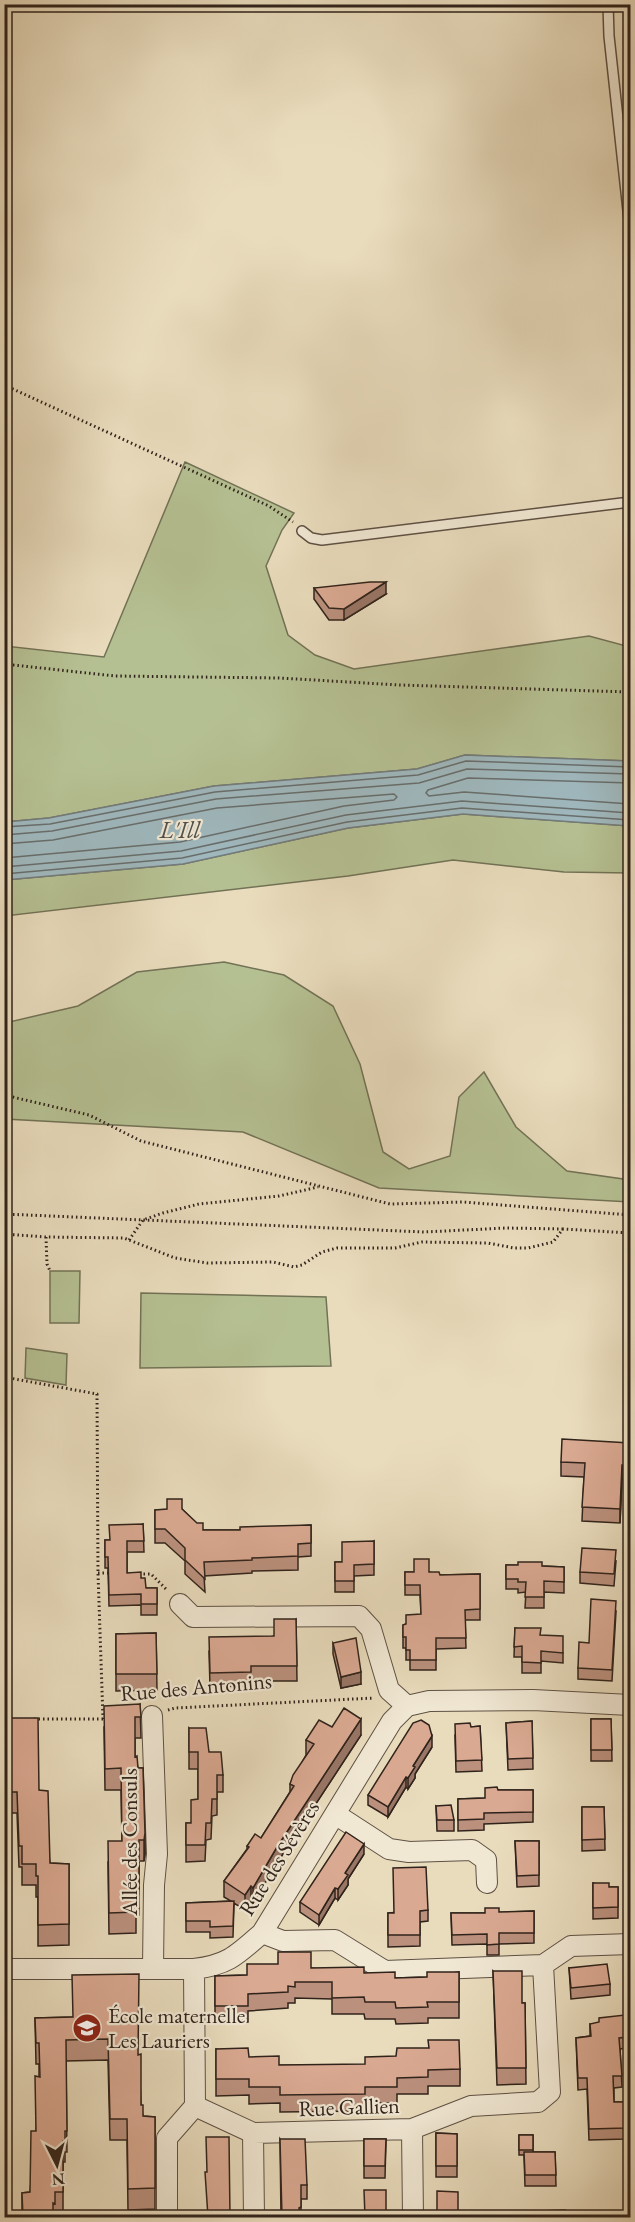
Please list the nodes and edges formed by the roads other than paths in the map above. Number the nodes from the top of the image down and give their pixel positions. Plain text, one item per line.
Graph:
1 (608, 4) edge
2 (630, 229) edge
3 (630, 502) edge
4 (302, 531) road end
5 (180, 1604) road end
6 (630, 1705) edge
7 (407, 1706) junction
8 (152, 1716) road end
9 (335, 1814) junction
10 (487, 1883) dead end
11 (262, 1933) junction
12 (630, 1944) edge
13 (543, 1965) junction
14 (153, 1968) junction
15 (4, 1969) edge
16 (194, 1969) junction
17 (195, 2106) junction
18 (412, 2129) junction
19 (253, 2133) junction
20 (167, 2217) edge
21 (254, 2217) edge
22 (413, 2217) edge

1 - 2 lane
3 - 4 lane
5 - 7 street
6 - 7 street
7 - 9 street, Rue des Sévères
8 - 14 street, Allée des Consuls
9 - 10 street
9 - 11 street, Rue des Sévères
11 - 13 street
11 - 16 street, Rue des Sévères
12 - 13 street
13 - 18 street, Rue Gallien
14 - 15 street, Rue des Sévères
14 - 16 street, Rue des Sévères
16 - 17 street
17 - 19 street, Rue Gallien
17 - 20 street
18 - 19 street, Rue Gallien
18 - 22 street
19 - 21 street

